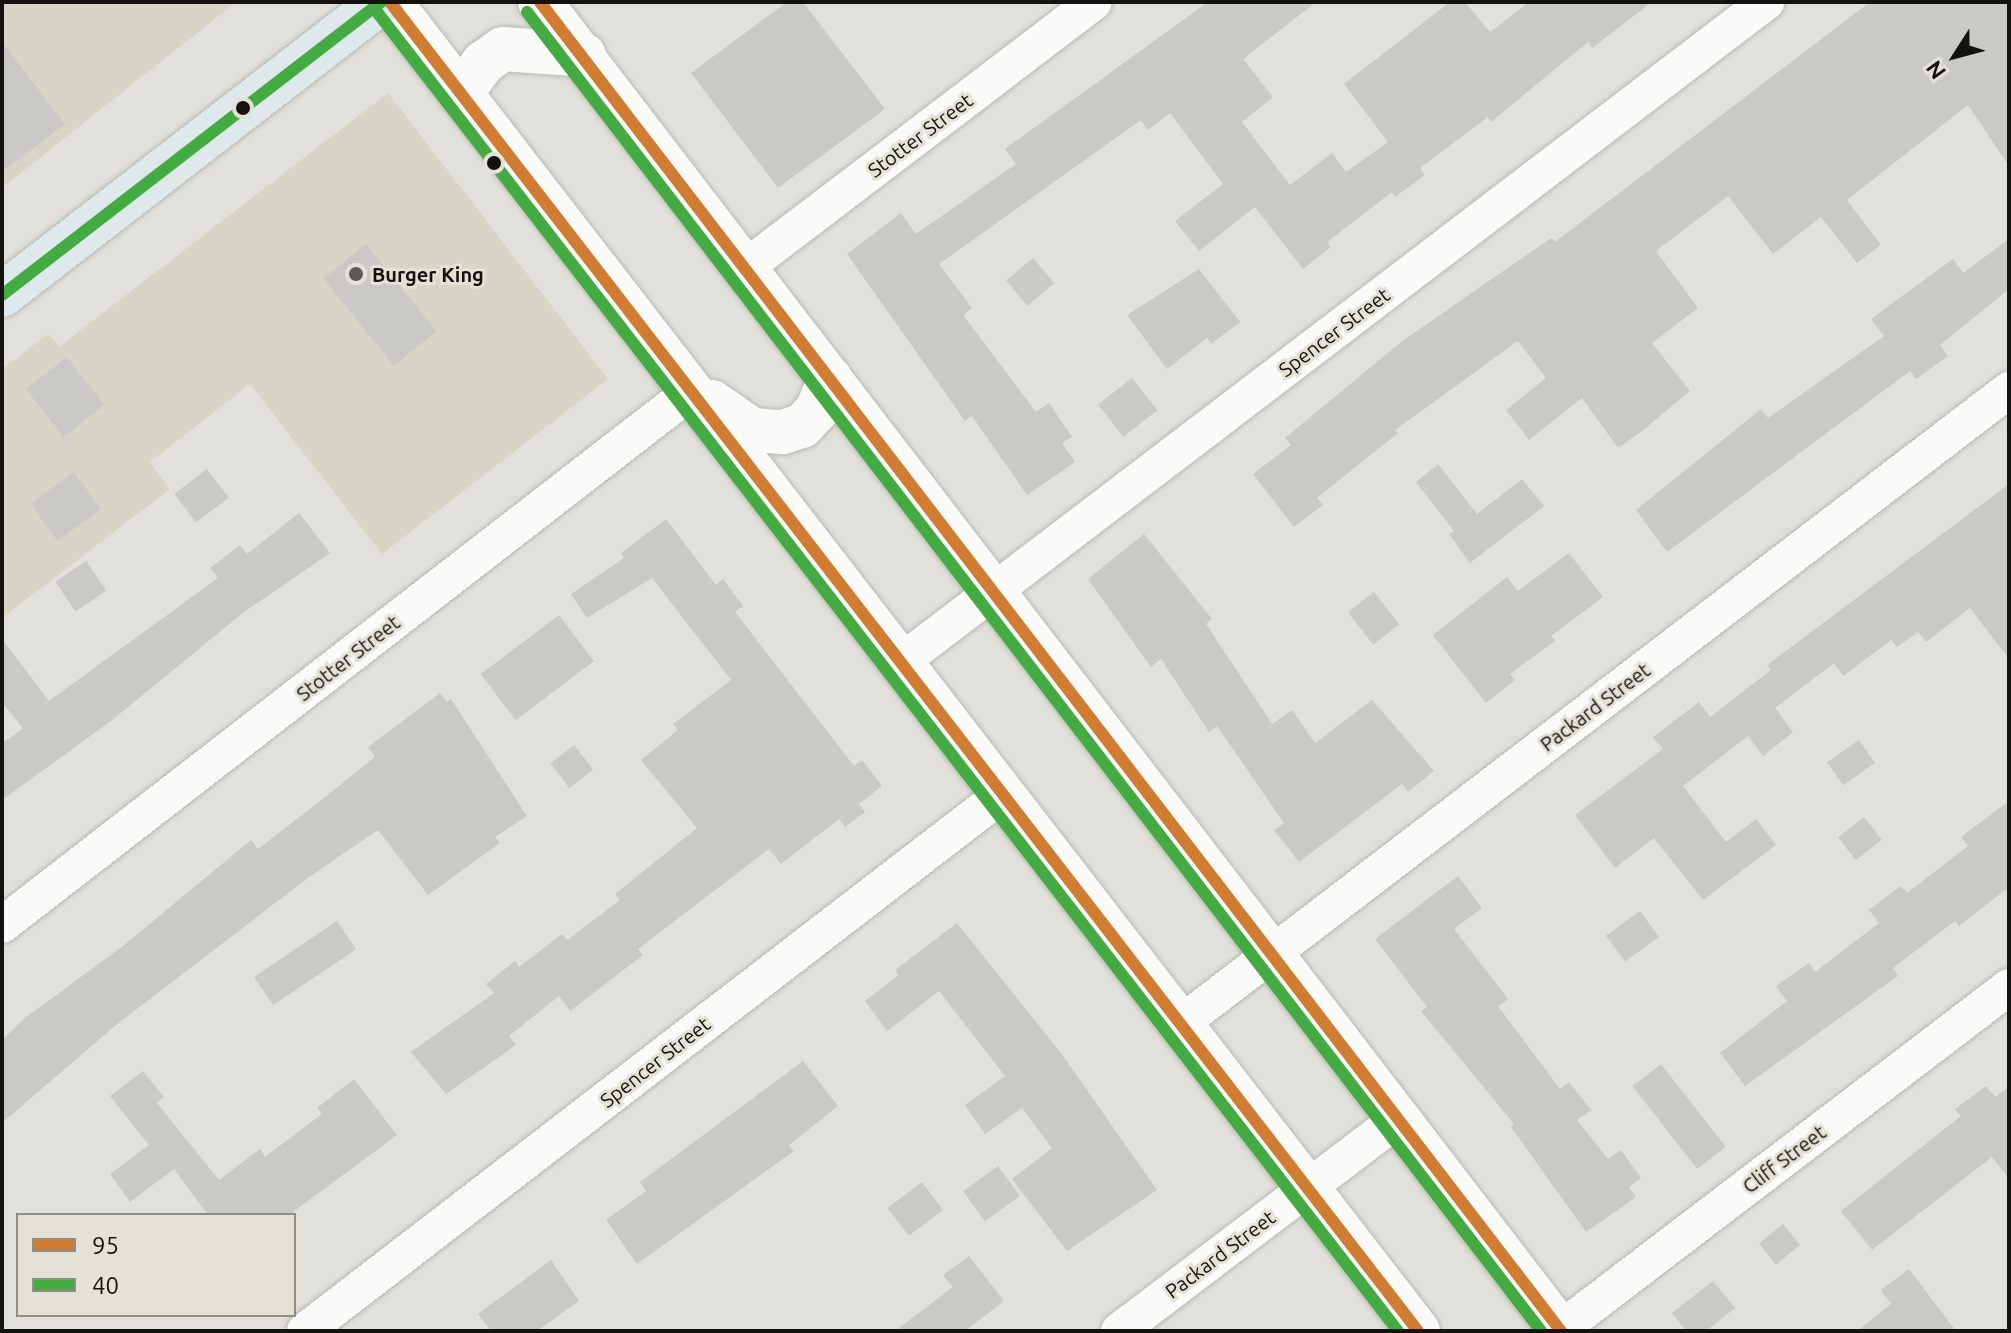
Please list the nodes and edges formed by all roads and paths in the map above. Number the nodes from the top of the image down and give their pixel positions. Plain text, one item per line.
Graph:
1 (381, 2) edge
2 (390, 2) edge
3 (540, 2) edge
4 (1094, 2) edge
5 (1766, 2) edge
6 (584, 55) junction
7 (462, 92) junction
8 (746, 267) junction
9 (2, 295) edge
10 (830, 379) junction
11 (693, 390) junction
12 (2009, 390) edge
13 (992, 594) junction
14 (902, 661) junction
15 (1004, 793) junction
16 (2, 925) edge
17 (1270, 954) junction
18 (2009, 987) edge
19 (1180, 1024) junction
20 (1398, 1119) junction
21 (1307, 1188) junction
22 (305, 1331) edge
23 (1119, 1331) edge
24 (1418, 1331) edge
25 (1560, 1331) edge

1 - 9 main road
2 - 7 main road
3 - 6 main road
4 - 8 street, Stotter Street
5 - 13 street, Spencer Street
6 - 7 main road
6 - 8 main road
7 - 11 main road
8 - 10 main road
10 - 11 main road
10 - 13 main road
11 - 14 main road
11 - 16 street, Stotter Street
12 - 17 street, Packard Street
13 - 14 street, Spencer Street
13 - 17 main road
14 - 15 main road
15 - 19 main road
15 - 22 street, Spencer Street
17 - 19 street, Packard Street
17 - 20 main road
18 - 25 street, Cliff Street
19 - 21 main road
20 - 21 street, Packard Street
20 - 25 main road
21 - 23 street, Packard Street
21 - 24 main road

